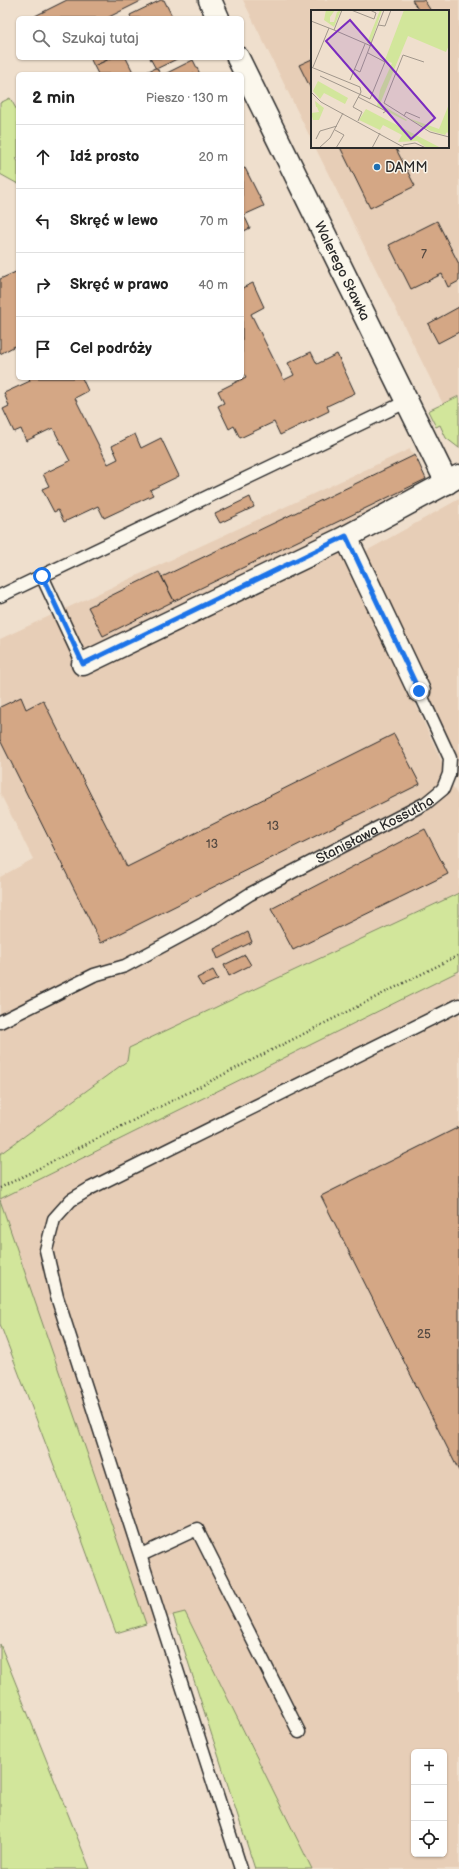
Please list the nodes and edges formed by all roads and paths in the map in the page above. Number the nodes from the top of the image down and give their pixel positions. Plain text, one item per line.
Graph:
1 (210, 0) edge
2 (217, 16) edge
3 (239, 60) edge
4 (408, 401) junction
5 (453, 480) edge
6 (346, 536) junction
7 (42, 576) junction
8 (0, 596) edge
9 (83, 664) joint
10 (419, 691) joint
11 (459, 955) edge
12 (459, 1005) edge
13 (0, 1022) edge
14 (0, 1188) edge
15 (141, 1555) junction
16 (299, 1732) dead end
17 (241, 1869) edge

1 - 2 street
3 - 4 street, Walerego Sławka
4 - 5 street, Walerego Sławka
4 - 7 lane
5 - 6 street
6 - 9 street
6 - 10 street, Stanisława Kossutha
7 - 8 lane
7 - 9 lane
10 - 13 lane, Stanisława Kossutha
11 - 14 path
12 - 15 lane
15 - 16 lane
15 - 17 lane

